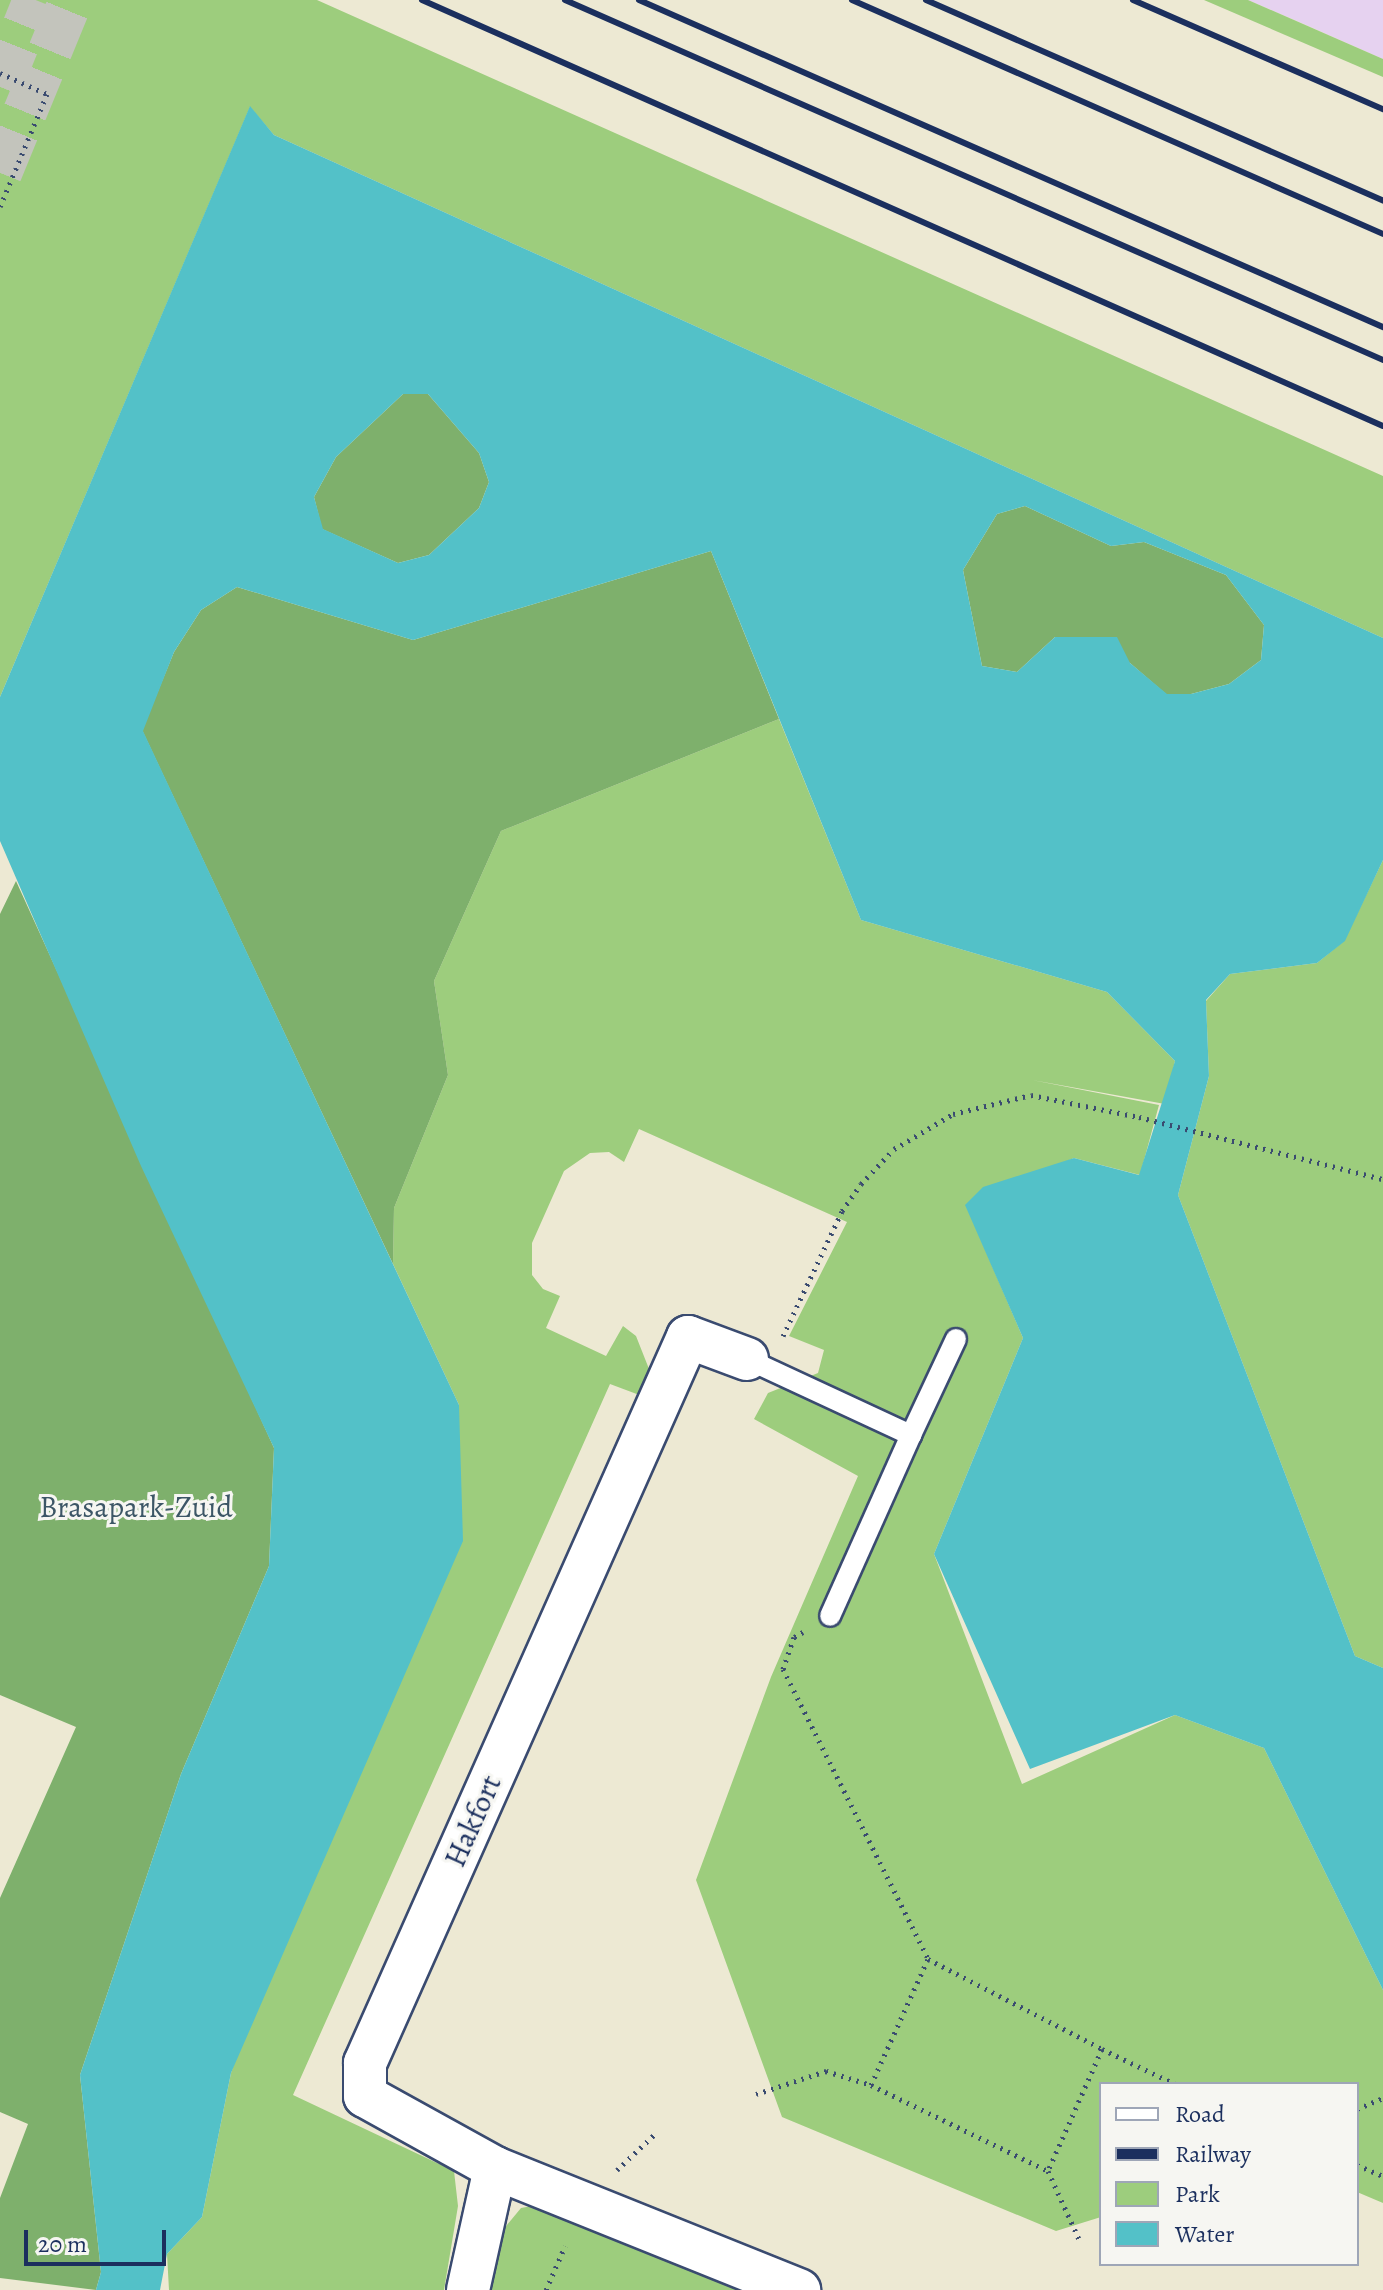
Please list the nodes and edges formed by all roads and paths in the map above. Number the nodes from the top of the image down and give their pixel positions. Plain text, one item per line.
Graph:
1 (0, 73) edge
2 (0, 207) edge
3 (1383, 1179) edge
4 (956, 1339) dead end
5 (757, 1366) junction
6 (911, 1435) junction
7 (830, 1616) joint
8 (928, 1959) junction
9 (1102, 2049) junction
10 (1171, 2082) edge
11 (871, 2085) junction
12 (756, 2094) dead end
13 (1383, 2098) edge
14 (1359, 2108) edge
15 (1359, 2166) edge
16 (495, 2168) junction
17 (1048, 2171) junction
18 (1383, 2176) edge
19 (1079, 2239) dead end
20 (468, 2290) edge
21 (799, 2290) edge

1 - 2 path
3 - 5 path
4 - 6 lane
5 - 6 lane, Hakfort
5 - 16 street, Hakfort
6 - 7 lane
7 - 8 path
8 - 9 path
8 - 11 path
9 - 10 path
9 - 17 path
11 - 12 path
11 - 17 path
13 - 14 path
15 - 18 path
16 - 20 street
16 - 21 street, Hakfort
17 - 19 path

